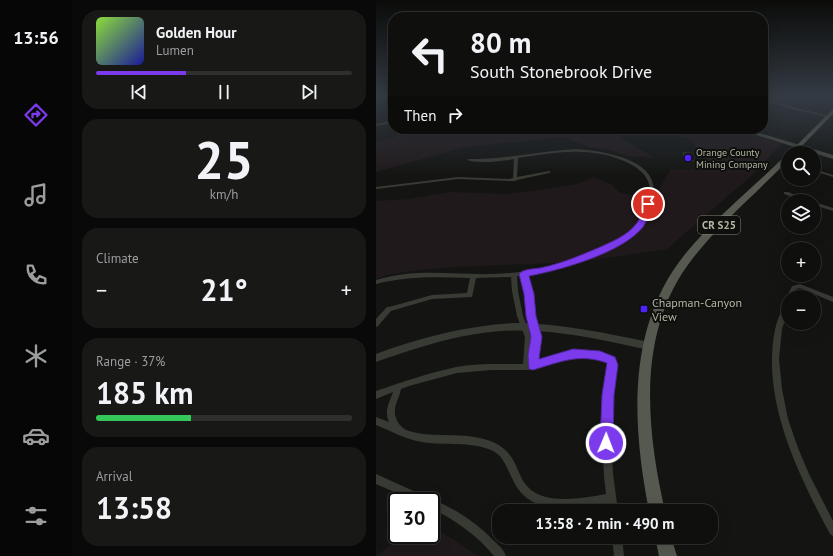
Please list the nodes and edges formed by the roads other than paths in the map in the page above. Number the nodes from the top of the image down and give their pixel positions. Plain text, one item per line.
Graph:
1 (387, 123) edge
2 (821, 123) edge
3 (376, 125) edge
4 (757, 134) edge
5 (798, 146) joint
6 (821, 153) edge
7 (833, 157) edge
8 (516, 158) junction
9 (469, 160) dead end
10 (781, 163) edge
11 (549, 172) dead end
12 (821, 172) edge
13 (833, 176) edge
14 (515, 180) junction
15 (376, 188) edge
16 (821, 206) edge
17 (833, 210) edge
18 (524, 274) junction
19 (514, 275) junction
20 (473, 276) junction
21 (376, 282) edge
22 (793, 290) edge
23 (809, 290) edge
24 (821, 295) edge
25 (833, 300) edge
26 (781, 321) edge
27 (376, 324) edge
28 (524, 327) junction
29 (534, 327) junction
30 (648, 346) junction
31 (376, 358) edge
32 (530, 366) junction
33 (398, 387) junction
34 (376, 395) edge
35 (376, 421) edge
36 (398, 429) junction
37 (376, 479) edge
38 (406, 492) edge
39 (611, 498) junction
40 (612, 504) edge
41 (656, 504) edge
42 (440, 507) edge
43 (833, 531) edge
44 (618, 544) edge
45 (665, 544) edge
46 (501, 556) edge
47 (619, 556) edge
48 (668, 556) edge

1 - 3 street
2 - 5 main road
4 - 5 main road
6 - 7 main road
8 - 9 street
8 - 14 street
8 - 18 street
10 - 30 main road, CR S25
11 - 14 street
12 - 13 street
14 - 15 street
16 - 17 street
18 - 19 street
18 - 29 street
19 - 20 street
19 - 28 street
20 - 21 street
20 - 27 street
22 - 23 street
24 - 25 street
26 - 43 street
28 - 29 street
28 - 31 street
28 - 32 street
29 - 30 street
29 - 32 street
30 - 41 main road, CR S25
32 - 33 street
32 - 39 street
33 - 34 street
33 - 36 street
35 - 36 street
36 - 39 street
37 - 38 street
39 - 40 street
42 - 46 street
44 - 47 street
45 - 48 main road

